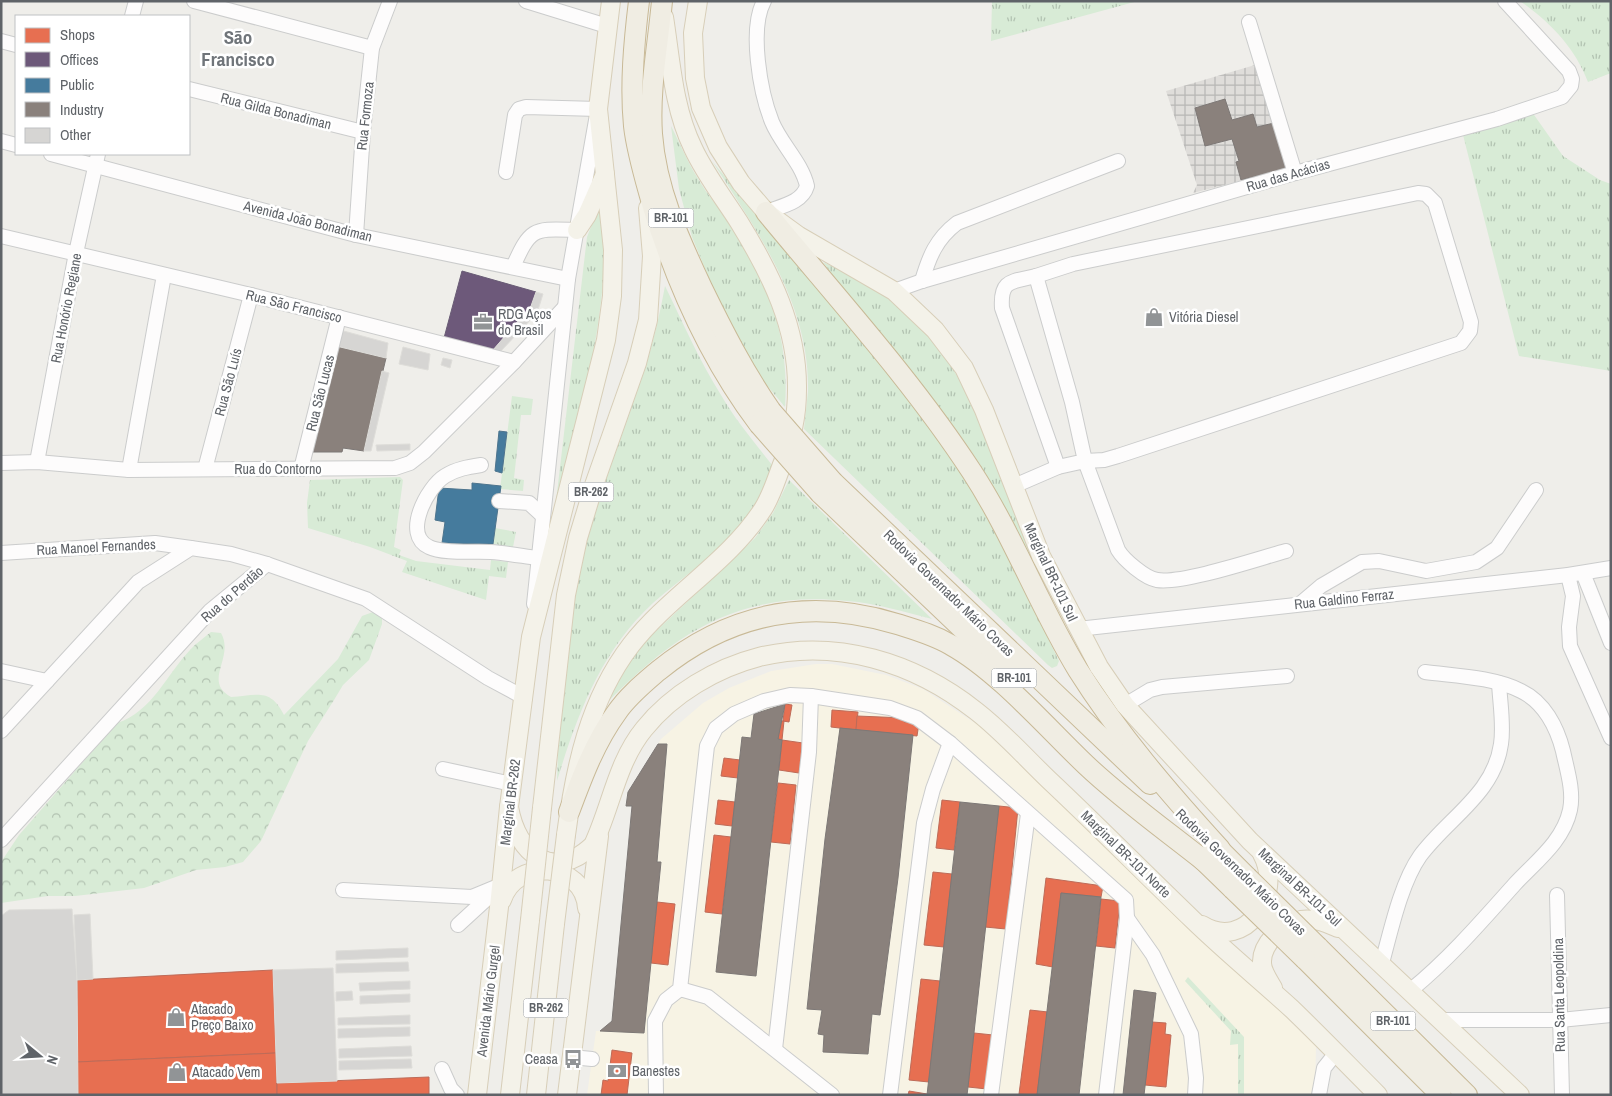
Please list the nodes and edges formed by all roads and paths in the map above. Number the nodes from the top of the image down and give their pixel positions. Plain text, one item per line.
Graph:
1 (136, 1) edge
2 (194, 1) edge
3 (390, 1) edge
4 (526, 1) edge
5 (611, 1) edge
6 (639, 1) edge
7 (698, 1) edge
8 (764, 1) edge
9 (1505, 1) edge
10 (662, 3) edge
11 (132, 15) edge
12 (1249, 22) dead end
13 (607, 26) junction
14 (1, 41) edge
15 (15, 45) edge
16 (372, 48) junction
17 (190, 89) edge
18 (598, 110) junction
19 (362, 132) junction
20 (1, 141) edge
21 (15, 145) edge
22 (59, 155) edge
23 (97, 160) edge
24 (1118, 161) dead end
25 (506, 172) dead end
26 (1295, 173) junction
27 (605, 174) junction
28 (646, 182) junction
29 (766, 212) junction
30 (577, 230) junction
31 (356, 235) junction
32 (1, 236) edge
33 (76, 253) junction
34 (513, 267) junction
35 (164, 275) junction
36 (1036, 276) junction
37 (568, 279) junction
38 (922, 281) junction
39 (894, 291) junction
40 (251, 295) junction
41 (564, 308) junction
42 (339, 317) junction
43 (514, 362) junction
44 (765, 418) junction
45 (1085, 461) junction
46 (38, 462) junction
47 (1, 463) edge
48 (481, 465) dead end
49 (1058, 467) junction
50 (205, 469) junction
51 (301, 469) junction
52 (129, 470) junction
53 (1014, 486) junction
54 (1536, 490) dead end
55 (499, 501) dead end
56 (542, 515) junction
57 (192, 548) junction
58 (1286, 551) dead end
59 (1, 553) edge
60 (537, 558) junction
61 (267, 564) junction
62 (1611, 568) edge
63 (1584, 573) junction
64 (1568, 575) junction
65 (1301, 603) junction
66 (1078, 629) junction
67 (531, 637) junction
68 (1611, 643) edge
69 (1, 671) edge
70 (1425, 672) dead end
71 (1287, 676) dead end
72 (47, 681) junction
73 (1499, 683) junction
74 (812, 696) junction
75 (525, 698) junction
76 (1125, 705) junction
77 (1, 731) edge
78 (1611, 738) edge
79 (950, 743) junction
80 (443, 769) dead end
81 (512, 784) junction
82 (508, 807) junction
83 (569, 812) junction
84 (1028, 814) junction
85 (603, 818) junction
86 (1, 840) edge
87 (1250, 841) junction
88 (1214, 857) junction
89 (502, 885) junction
90 (343, 890) dead end
91 (1557, 894) dead end
92 (499, 907) junction
93 (1127, 918) junction
94 (587, 919) junction
95 (1193, 920) junction
96 (458, 925) dead end
97 (1354, 937) junction
98 (1312, 953) junction
99 (1382, 963) junction
100 (680, 989) junction
101 (1411, 990) junction
102 (1292, 1010) junction
103 (1611, 1015) edge
104 (1442, 1020) junction
105 (1560, 1020) junction
106 (776, 1049) junction
107 (1336, 1053) junction
108 (571, 1057) junction
109 (592, 1059) dead end
110 (442, 1069) dead end
111 (458, 1095) edge
112 (476, 1095) edge
113 (510, 1095) edge
114 (536, 1095) edge
115 (567, 1095) edge
116 (656, 1095) edge
117 (832, 1095) edge
118 (890, 1095) edge
119 (991, 1095) edge
120 (1106, 1095) edge
121 (1196, 1095) edge
122 (1319, 1095) edge
123 (1378, 1095) edge
124 (1442, 1095) edge
125 (1467, 1095) edge
126 (1520, 1095) edge
127 (1562, 1095) edge

1 - 11 street
2 - 16 street
3 - 16 street, Rua Formoza
4 - 13 street
5 - 13 main road
6 - 28 highway, Rodovia Governador Mário Covas / BR-101
7 - 29 main road, Marginal BR-101 Sul
8 - 29 street
9 - 26 street, Rua das Acácias
10 - 44 highway, Rodovia Governador Mário Covas / BR-101
10 - 83 main road, BR-262
12 - 26 street
13 - 18 main road
14 - 15 street
16 - 19 street, Rua Formoza
17 - 19 street, Rua Gilda Bonadiman
18 - 25 street
18 - 27 main road, Marginal BR-262
18 - 30 street
19 - 31 street, Rua Formoza
20 - 21 street
22 - 23 street, Avenida João Bonadiman
23 - 31 street, Avenida João Bonadiman
23 - 33 street, Rua Honório Regiane
24 - 38 street
26 - 38 street, Rua das Acácias
27 - 30 main road
27 - 67 main road, Marginal BR-262
28 - 44 highway, Rodovia Governador Mário Covas / BR-101
28 - 113 main road, BR-262, bridge
29 - 39 main road, Marginal BR-101 Sul
29 - 88 highway
30 - 34 street
30 - 37 street
31 - 34 street, Avenida João Bonadiman
32 - 33 street, Rua São Francisco
33 - 35 street, Rua São Francisco
33 - 46 street, Rua Honório Regiane
34 - 37 street, Avenida João Bonadiman
35 - 40 street, Rua São Francisco
35 - 52 street
36 - 45 street
36 - 45 street
36 - 49 street
37 - 41 street
38 - 39 street, Rua das Acácias
39 - 53 main road, Marginal BR-101 Sul
40 - 42 street, Rua São Francisco
40 - 50 street, Rua São Luís
41 - 43 street
41 - 56 street
42 - 43 street, Rua São Francisco
42 - 51 street, Rua São Lucas
43 - 51 street, Rua do Contorno
44 - 88 highway, Rodovia Governador Mário Covas / BR-101, bridge
45 - 49 street
45 - 58 street
46 - 47 street, Rua do Contorno
46 - 52 street, Rua do Contorno
48 - 60 street
49 - 53 street
50 - 51 street, Rua do Contorno
50 - 52 street, Rua do Contorno
53 - 66 main road, Marginal BR-101 Sul
54 - 65 street
55 - 56 street
56 - 60 street
57 - 59 street, Rua Manoel Fernandes
57 - 61 street, Rua Manoel Fernandes
57 - 72 street
60 - 67 street
61 - 75 street, Rua do Perdão
61 - 86 street, Rua do Perdão
62 - 63 street, Rua Galdino Ferraz
63 - 64 street, Rua Galdino Ferraz
63 - 68 street
64 - 65 street, Rua Galdino Ferraz
64 - 78 street
65 - 66 street, Rua Galdino Ferraz
66 - 76 main road, Marginal BR-101 Sul
67 - 75 main road, Marginal BR-262
69 - 72 street
70 - 73 street
71 - 76 street
72 - 77 street
73 - 99 street
73 - 101 street
74 - 79 street
74 - 100 street
74 - 106 street
75 - 81 main road, Marginal BR-262
76 - 87 main road, Marginal BR-101 Sul
79 - 84 street
79 - 118 street
80 - 81 street
81 - 82 main road, Marginal BR-262
82 - 85 main road
82 - 89 main road, Marginal BR-262
83 - 88 highway
83 - 114 main road, BR-262, bridge
84 - 93 street
84 - 119 street
85 - 94 main road
85 - 95 main road, Marginal BR-101 Norte
87 - 95 main road
87 - 97 main road, Marginal BR-101 Sul
88 - 98 highway, Rodovia Governador Mário Covas / BR-101, bridge
89 - 90 street
89 - 92 main road, Marginal BR-262
89 - 96 street
91 - 105 street, Rua Santa Leopoldina
92 - 94 main road
92 - 112 main road, Avenida Mário Gurgel
93 - 120 street
93 - 121 street
94 - 108 main road, BR-262
95 - 102 main road, Marginal BR-101 Norte
97 - 99 main road, Marginal BR-101 Sul
97 - 102 main road
98 - 124 highway, Rodovia Governador Mário Covas / BR-101
98 - 125 highway, Rodovia Governador Mário Covas / BR-101
99 - 101 main road, Marginal BR-101 Sul
100 - 106 street
100 - 116 street
101 - 104 main road, Marginal BR-101 Sul
102 - 107 main road, Marginal BR-101 Norte
103 - 105 street
104 - 105 street
104 - 126 main road, Marginal BR-101 Sul
105 - 127 street, Rua Santa Leopoldina
106 - 117 street
107 - 122 street
107 - 123 main road, Marginal BR-101 Norte
108 - 109 street
108 - 115 main road, BR-262
110 - 111 street

